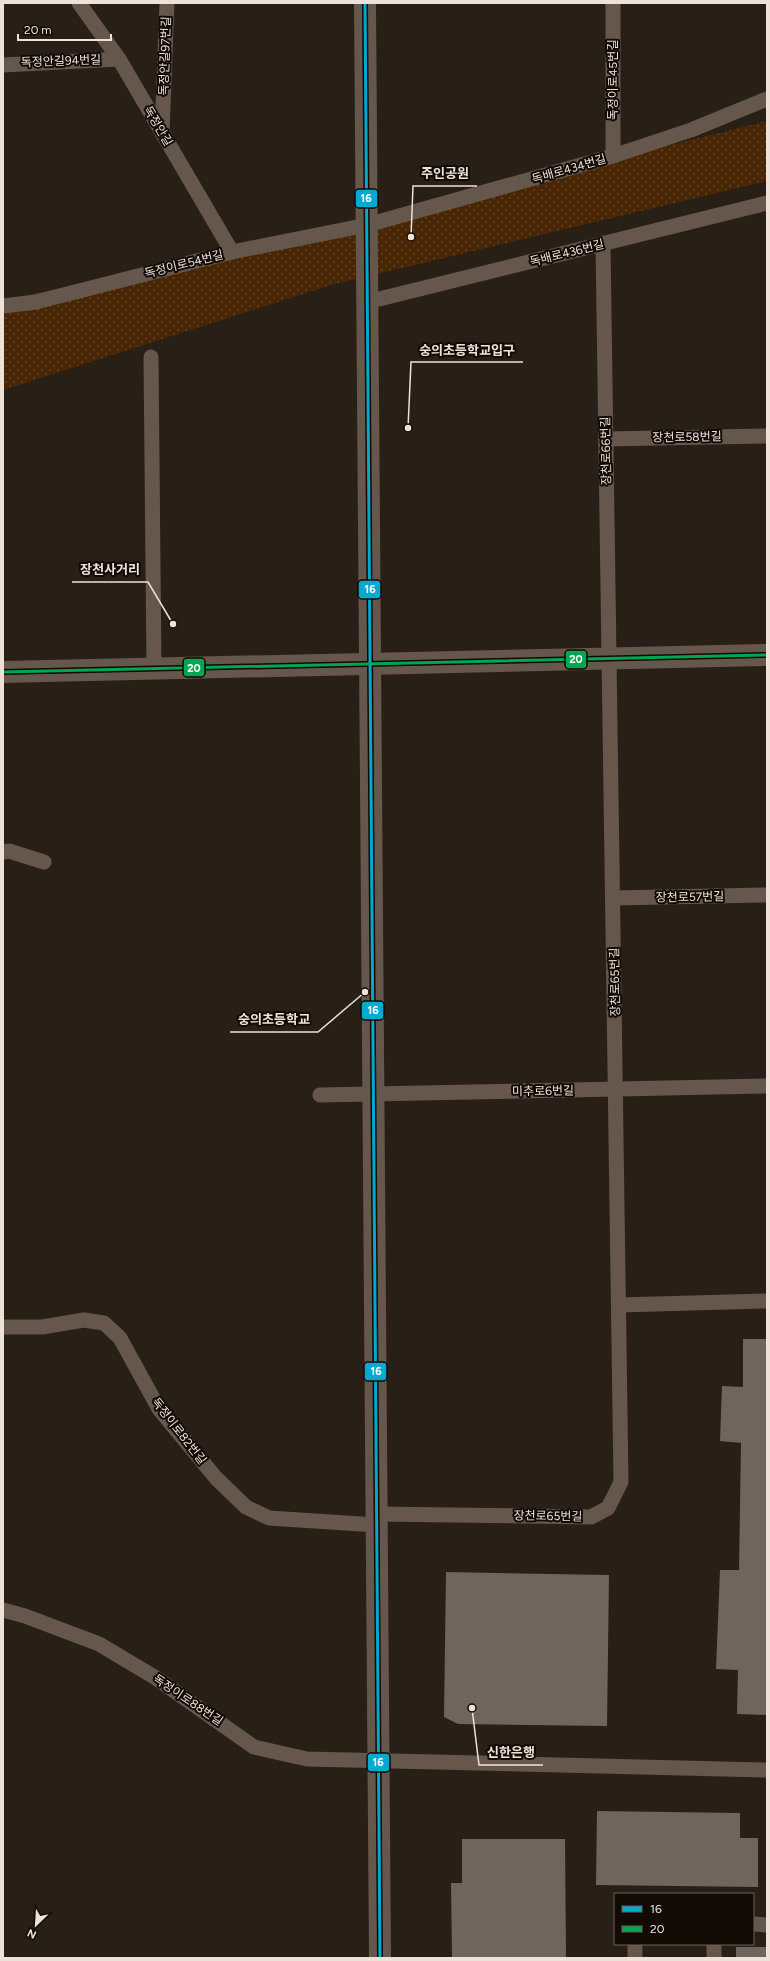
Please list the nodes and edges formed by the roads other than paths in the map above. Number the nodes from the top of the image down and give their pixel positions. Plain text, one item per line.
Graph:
1 (79, 3) edge
2 (167, 3) edge
3 (365, 3) edge
4 (613, 3) edge
5 (119, 59) junction
6 (3, 64) edge
7 (767, 99) edge
8 (162, 133) junction
9 (613, 156) junction
10 (767, 203) edge
11 (367, 225) junction
12 (603, 244) junction
13 (232, 252) junction
14 (367, 302) junction
15 (3, 306) edge
16 (151, 357) dead end
17 (767, 436) edge
18 (606, 439) junction
19 (767, 655) edge
20 (610, 658) junction
21 (370, 663) junction
22 (154, 668) junction
23 (3, 672) edge
24 (3, 852) edge
25 (44, 862) dead end
26 (767, 895) edge
27 (613, 898) junction
28 (767, 1086) edge
29 (616, 1089) junction
30 (373, 1094) junction
31 (320, 1095) dead end
32 (767, 1301) edge
33 (619, 1305) junction
34 (3, 1327) edge
35 (376, 1519) junction
36 (3, 1610) edge
37 (378, 1761) junction
38 (767, 1770) edge
39 (754, 1924) edge
40 (767, 1925) edge
41 (635, 1945) edge
42 (714, 1945) edge
43 (380, 1958) edge
44 (635, 1958) edge
45 (714, 1958) edge

1 - 5 lane, 독정안길
2 - 8 lane, 독정안길97번길
3 - 11 street
4 - 9 lane, 독정이로45번길
5 - 6 lane, 독정안길94번길
5 - 8 lane, 독정안길
7 - 9 lane, 독배로434번길
8 - 13 lane, 독정안길
9 - 11 lane, 독배로434번길
10 - 12 lane, 독배로436번길
11 - 13 lane, 독정이로54번길
11 - 14 street
12 - 14 lane, 독배로436번길
12 - 18 lane, 장천로66번길
13 - 15 lane, 독정이로54번길
14 - 21 street
16 - 22 lane
17 - 18 lane, 장천로58번길
18 - 20 lane, 장천로66번길
19 - 20 street
20 - 21 street
20 - 27 lane, 장천로65번길
21 - 22 street
21 - 30 street
22 - 23 street
24 - 25 lane
26 - 27 lane, 장천로57번길
27 - 29 lane, 장천로65번길
28 - 29 lane, 미추로6번길
29 - 30 lane, 미추로6번길
29 - 33 lane, 장천로65번길
30 - 31 lane, 미추로6번길
30 - 35 street
32 - 33 lane
33 - 35 lane, 장천로65번길
34 - 35 lane, 독정이로82번길
35 - 37 street
36 - 37 lane, 독정이로88번길
37 - 38 lane, 독정이로88번길
37 - 43 street
39 - 40 lane
41 - 44 lane
42 - 45 lane

